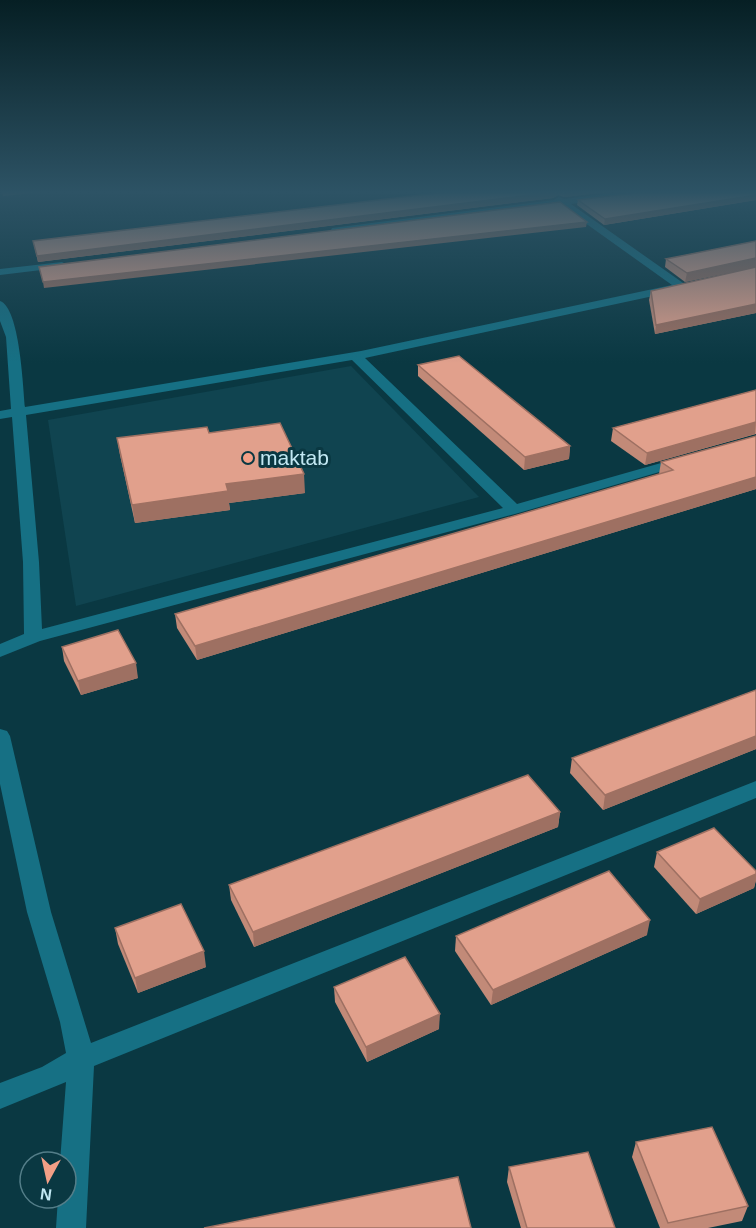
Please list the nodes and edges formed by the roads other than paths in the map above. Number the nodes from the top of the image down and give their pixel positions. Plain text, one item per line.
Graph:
1 (632, 249) edge
2 (70, 264) edge
3 (0, 272) edge
4 (0, 305) edge
5 (355, 356) junction
6 (17, 414) junction
7 (0, 415) edge
8 (698, 456) edge
9 (514, 509) junction
10 (33, 637) junction
11 (0, 651) edge
12 (0, 736) edge
13 (756, 789) edge
14 (81, 1059) junction
15 (0, 1096) edge
16 (71, 1228) edge

1 - 5 lane
2 - 3 lane
4 - 6 lane
5 - 6 lane
5 - 9 lane
6 - 7 lane
6 - 10 lane
8 - 9 lane
9 - 10 lane
10 - 11 lane
12 - 14 lane
13 - 14 lane
14 - 15 lane
14 - 16 lane

